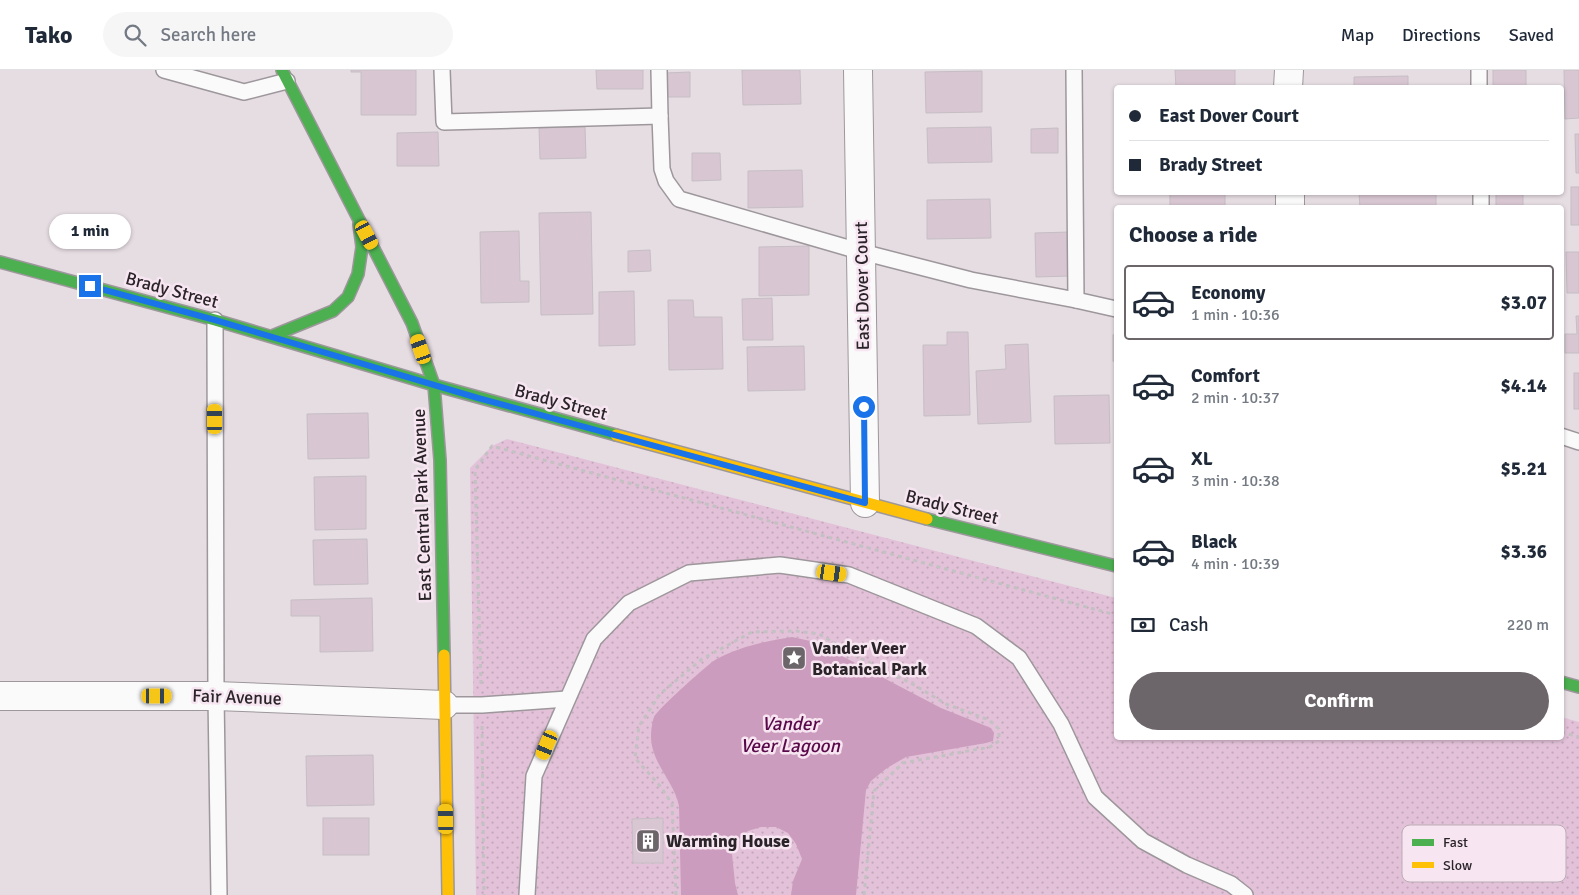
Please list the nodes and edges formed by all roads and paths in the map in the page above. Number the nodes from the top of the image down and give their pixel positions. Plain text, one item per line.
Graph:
1 (164, 70) edge
2 (442, 70) edge
3 (659, 70) edge
4 (858, 70) edge
5 (1074, 70) edge
6 (1289, 70) edge
7 (1479, 70) edge
8 (284, 75) edge
9 (1288, 85) edge
10 (1479, 85) edge
11 (660, 116) junction
12 (358, 218) junction
13 (862, 252) junction
14 (0, 262) edge
15 (1076, 300) junction
16 (1114, 310) edge
17 (215, 320) junction
18 (272, 336) junction
19 (434, 385) junction
20 (1564, 437) edge
21 (1579, 442) edge
22 (865, 503) junction
23 (1114, 565) edge
24 (1564, 683) edge
25 (1579, 687) edge
26 (0, 696) edge
27 (216, 696) junction
28 (567, 699) junction
29 (444, 705) junction
30 (1564, 733) edge
31 (1579, 737) edge
32 (219, 895) edge
33 (448, 895) edge
34 (528, 895) edge
35 (676, 895) edge
36 (864, 895) edge
37 (1245, 895) edge

1 - 8 lane
2 - 11 lane
3 - 11 lane
4 - 13 street, East Dover Court
5 - 15 lane
6 - 9 street
7 - 10 lane
8 - 12 main road, East Central Park Avenue
11 - 13 lane
12 - 18 main road
12 - 19 main road, East Central Park Avenue
13 - 15 lane
13 - 22 street, East Dover Court
14 - 17 main road, Brady Street
15 - 16 lane
17 - 18 main road, Brady Street
17 - 27 lane
18 - 19 main road, Brady Street
19 - 22 main road, Brady Street
19 - 29 main road, East Central Park Avenue
20 - 21 lane
22 - 23 main road, Brady Street
24 - 25 main road
26 - 27 street, Fair Avenue
27 - 29 street, Fair Avenue
27 - 32 lane
28 - 29 lane
28 - 34 lane
28 - 37 lane
29 - 33 main road, East Central Park Avenue
30 - 31 path
35 - 36 path

